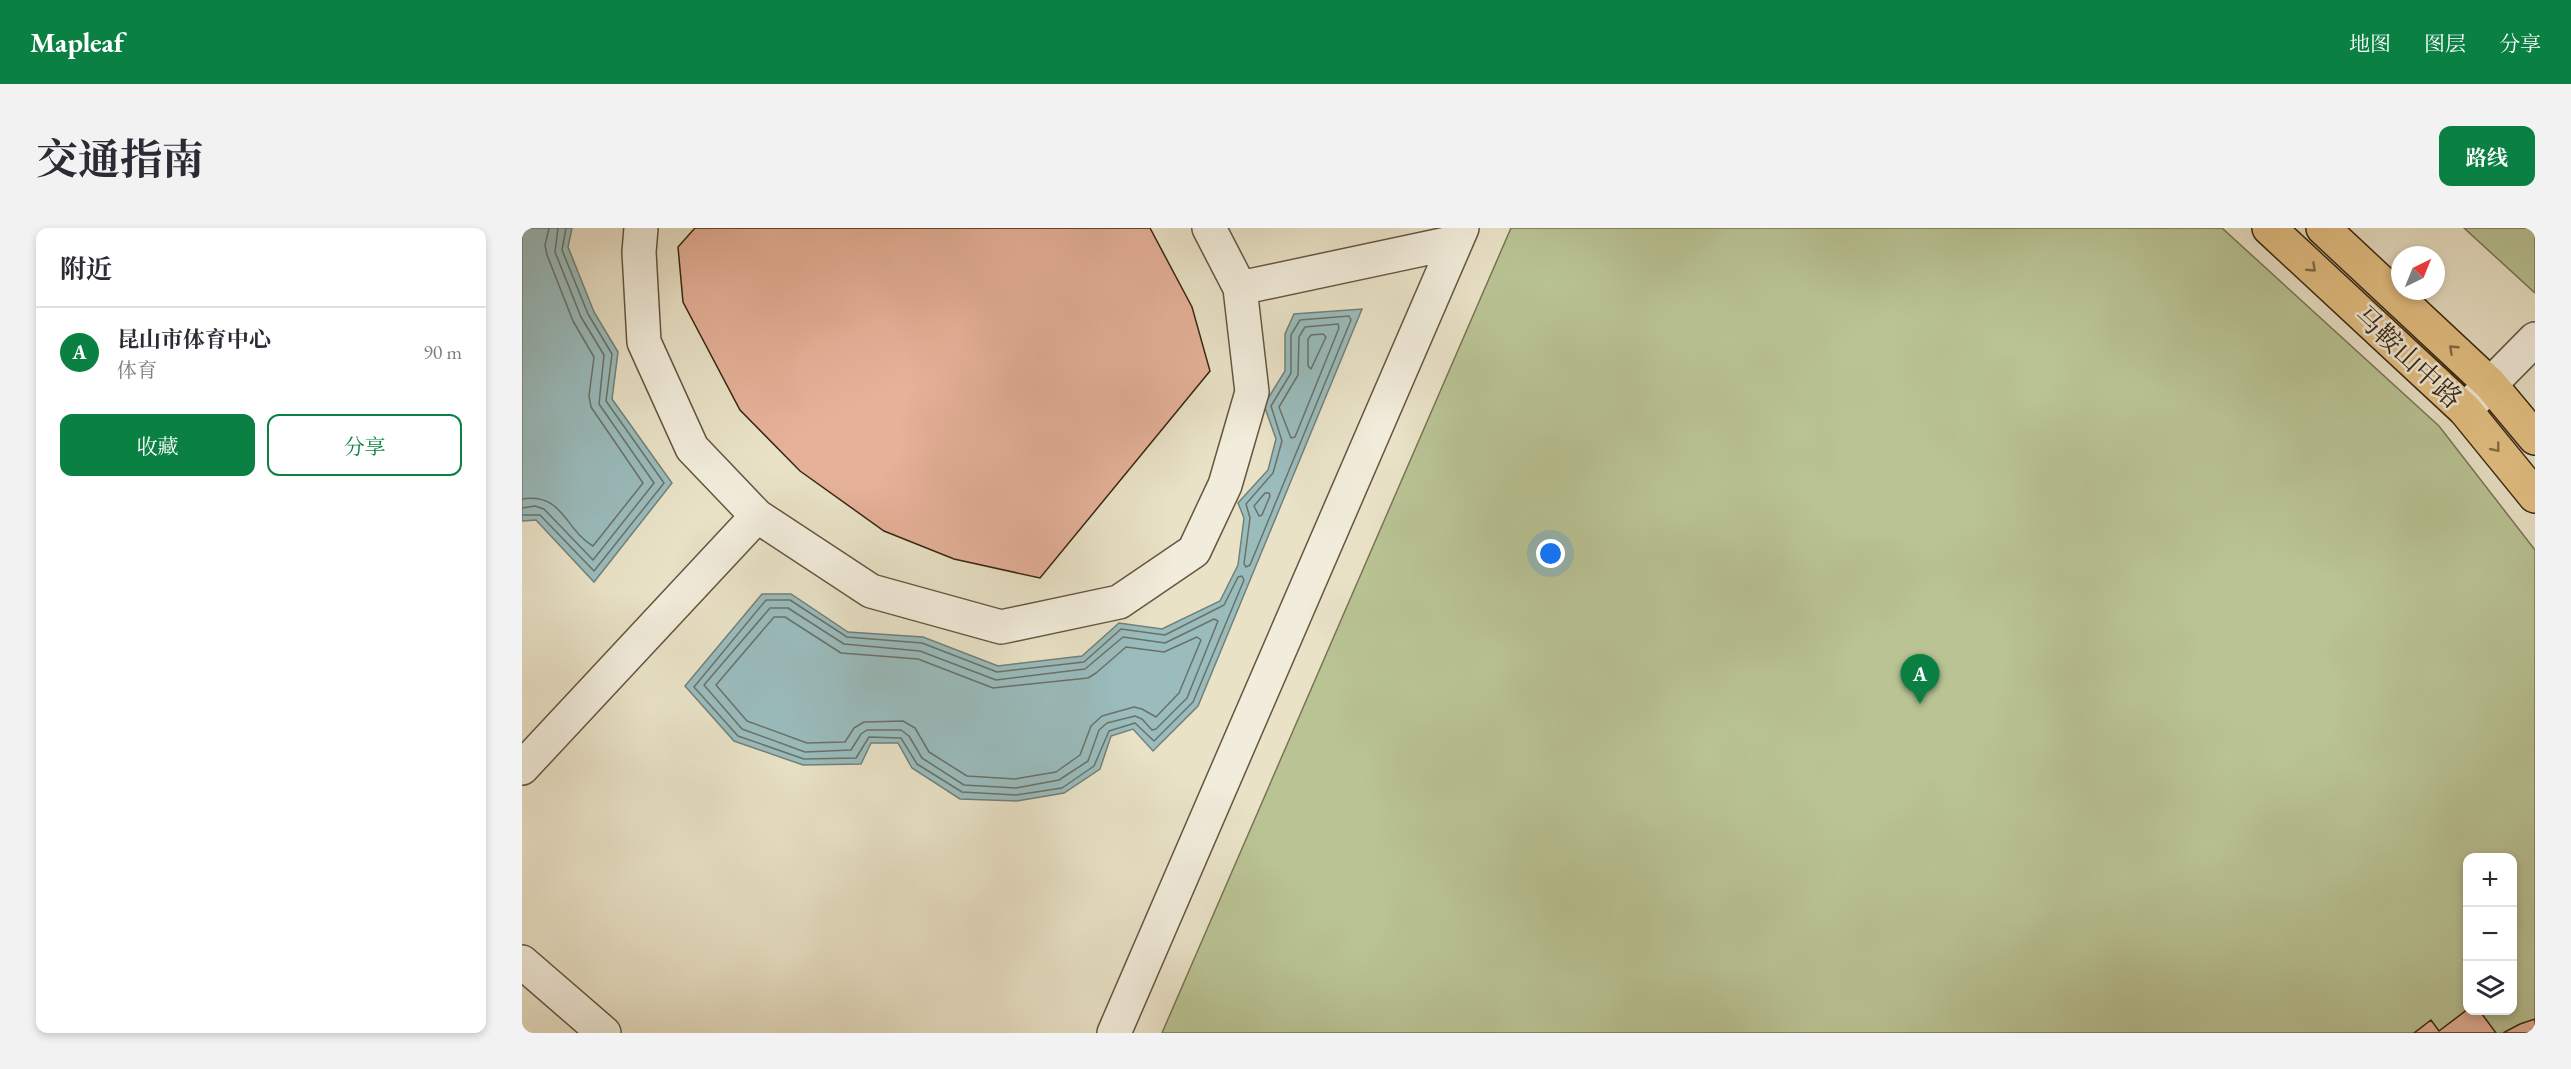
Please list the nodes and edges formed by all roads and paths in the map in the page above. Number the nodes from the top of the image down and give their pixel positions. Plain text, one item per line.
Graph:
1 (641, 228) edge
2 (1209, 228) edge
3 (2269, 228) edge
4 (2323, 228) edge
5 (1459, 235) edge
6 (1240, 288) junction
7 (2535, 339) edge
8 (2490, 384) junction
9 (2465, 410) junction
10 (2535, 438) edge
11 (2535, 496) edge
12 (757, 516) junction
13 (522, 768) edge
14 (522, 962) edge
15 (604, 1033) edge
16 (1114, 1033) edge

1 - 12 street
2 - 6 street
3 -> 9 main road, 马鞍山中路
8 -> 4 main road, 马鞍山中路
5 - 6 street
5 - 16 street
6 - 12 street
7 - 8 street
8 - 9 street
8 - 10 main road, 马鞍山中路
9 -> 11 main road, 马鞍山中路
12 - 13 street
14 - 15 street

